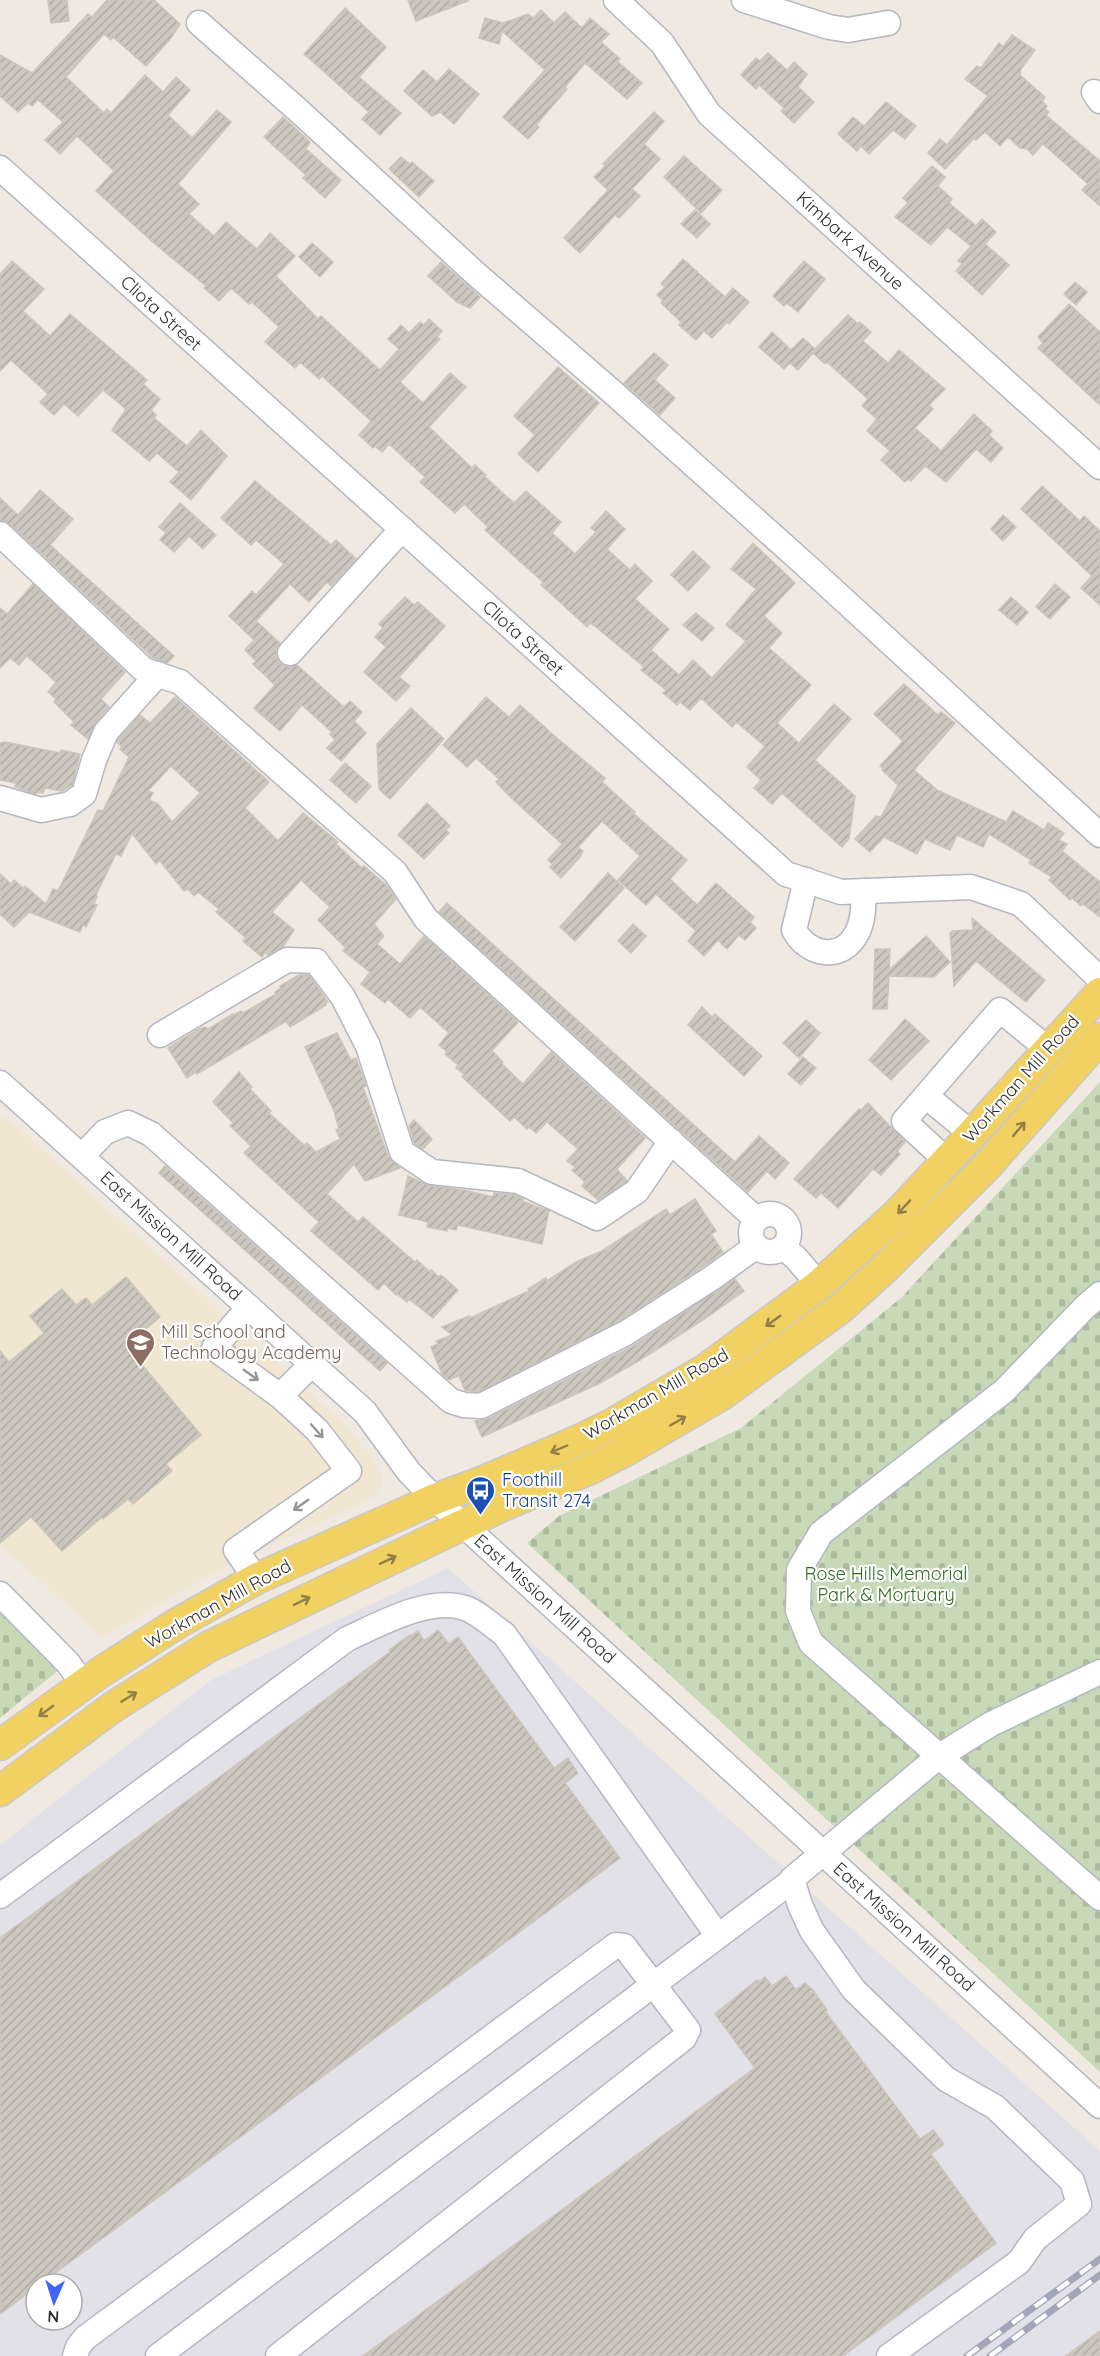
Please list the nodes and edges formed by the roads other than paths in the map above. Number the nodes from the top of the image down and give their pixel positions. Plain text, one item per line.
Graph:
1 (616, 0) edge
2 (744, 0) edge
3 (888, 22) dead end
4 (199, 23) dead end
5 (0, 168) edge
6 (1100, 467) edge
7 (402, 529) junction
8 (0, 534) edge
9 (290, 653) dead end
10 (158, 674) junction
11 (0, 798) edge
12 (1100, 835) edge
13 (806, 880) junction
14 (864, 891) junction
15 (1100, 979) edge
16 (1100, 993) edge
17 (160, 1035) dead end
18 (1100, 1038) edge
19 (1048, 1049) junction
20 (0, 1083) edge
21 (926, 1096) junction
22 (972, 1134) junction
23 (671, 1141) junction
24 (82, 1156) junction
25 (947, 1161) junction
26 (756, 1219) junction
27 (755, 1247) junction
28 (790, 1253) junction
29 (819, 1285) junction
30 (1100, 1294) edge
31 (249, 1306) junction
32 (841, 1308) junction
33 (312, 1364) junction
34 (280, 1396) junction
35 (435, 1499) junction
36 (463, 1524) junction
37 (256, 1579) junction
38 (0, 1594) edge
39 (1100, 1672) edge
40 (92, 1678) junction
41 (0, 1745) edge
42 (938, 1757) junction
43 (0, 1779) edge
44 (0, 1791) edge
45 (823, 1853) junction
46 (793, 1880) junction
47 (0, 1896) edge
48 (1100, 1898) edge
49 (718, 1936) junction
50 (653, 1985) junction
51 (1100, 2106) edge
52 (75, 2356) edge
53 (158, 2356) edge
54 (278, 2356) edge
55 (889, 2356) edge

1 - 6 street, Kimbark Avenue
2 - 3 street
4 - 12 street
5 - 7 street, Cliota Street
7 - 9 street
7 - 13 street, Cliota Street
8 - 10 street
10 - 11 street
10 - 23 street
13 - 14 street, Cliota Street
13 - 14 street
14 - 15 street, Cliota Street
16 - 19 main road, Workman Mill Road
17 - 23 street
32 -> 18 main road, Workman Mill Road
19 - 21 street
19 - 22 main road, Workman Mill Road
20 - 24 street, East Mission Mill Road
21 - 22 street
21 - 25 street
22 - 25 main road, Workman Mill Road
23 - 26 street
24 - 27 street
24 - 31 street, East Mission Mill Road
25 -> 29 main road, Workman Mill Road
25 - 32 main road
26 - 27 street
26 - 28 street
27 - 28 street
28 - 29 street
29 -> 35 main road, Workman Mill Road
30 - 42 street
31 - 33 street, East Mission Mill Road
31 -> 34 street
36 -> 32 main road, Workman Mill Road
33 - 34 street
33 - 35 street, East Mission Mill Road
34 -> 37 street
35 - 36 street, East Mission Mill Road
35 - 37 main road, Workman Mill Road
44 -> 36 main road, Workman Mill Road
36 - 45 street, East Mission Mill Road
37 - 40 main road, Workman Mill Road
38 - 40 street
39 - 42 street
40 -> 41 main road, Workman Mill Road
40 - 43 main road
42 - 45 street
42 - 48 street
45 - 46 street
45 - 51 street, East Mission Mill Road
46 - 49 street
46 - 55 street
47 - 49 street
49 - 50 street
50 - 52 street
50 - 53 street
50 - 54 street

